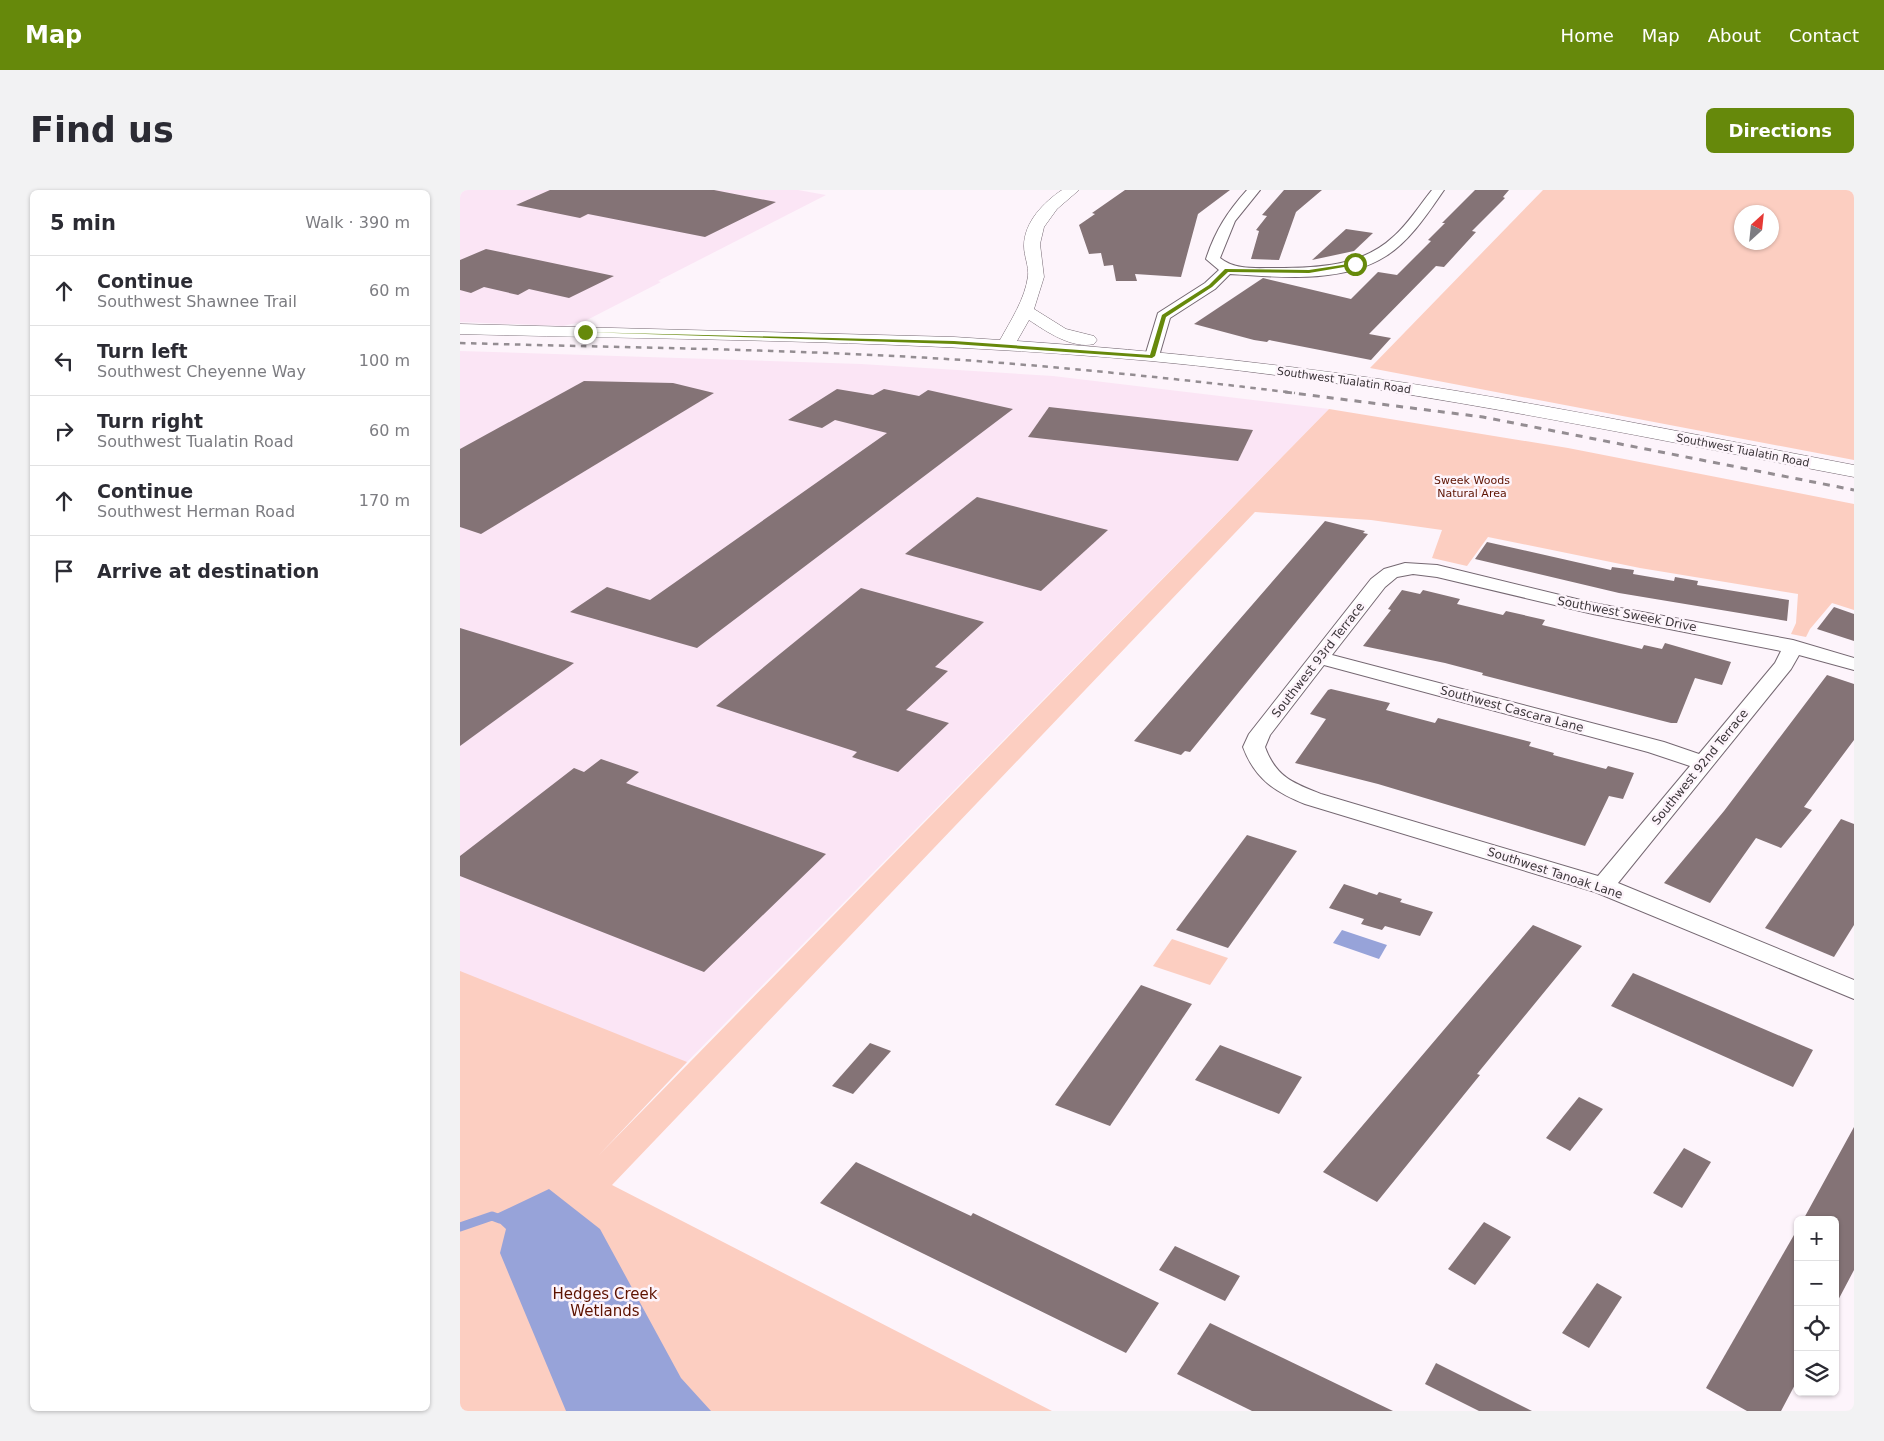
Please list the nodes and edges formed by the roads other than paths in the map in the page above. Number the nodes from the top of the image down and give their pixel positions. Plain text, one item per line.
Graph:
1 (1072, 190) edge
2 (1254, 190) edge
3 (1438, 190) edge
4 (1227, 270) junction
5 (1025, 310) junction
6 (460, 328) edge
7 (1006, 345) junction
8 (1124, 354) junction
9 (1152, 356) junction
10 (1854, 471) edge
11 (1400, 569) joint
12 (1793, 646) junction
13 (1320, 658) junction
14 (1854, 664) edge
15 (1258, 762) joint
16 (1703, 763) junction
17 (1603, 886) junction
18 (1854, 990) edge

1 - 5 main road
2 - 4 street
3 - 4 street
4 - 9 street
5 - 7 main road
5 - 8 main road
6 - 7 main road, Southwest Tualatin Road
7 - 8 main road, Southwest Tualatin Road
8 - 9 main road, Southwest Tualatin Road
9 - 10 main road, Southwest Tualatin Road
11 - 12 street, Southwest Sweek Drive
11 - 13 street, Southwest 93rd Terrace
12 - 14 street, Southwest Sweek Drive
12 - 16 street, Southwest 92nd Terrace
13 - 15 street, Southwest 93rd Terrace
13 - 16 street, Southwest Cascara Lane
15 - 17 street, Southwest Tanoak Lane
16 - 17 street, Southwest 92nd Terrace
17 - 18 street, Southwest Tanoak Lane

